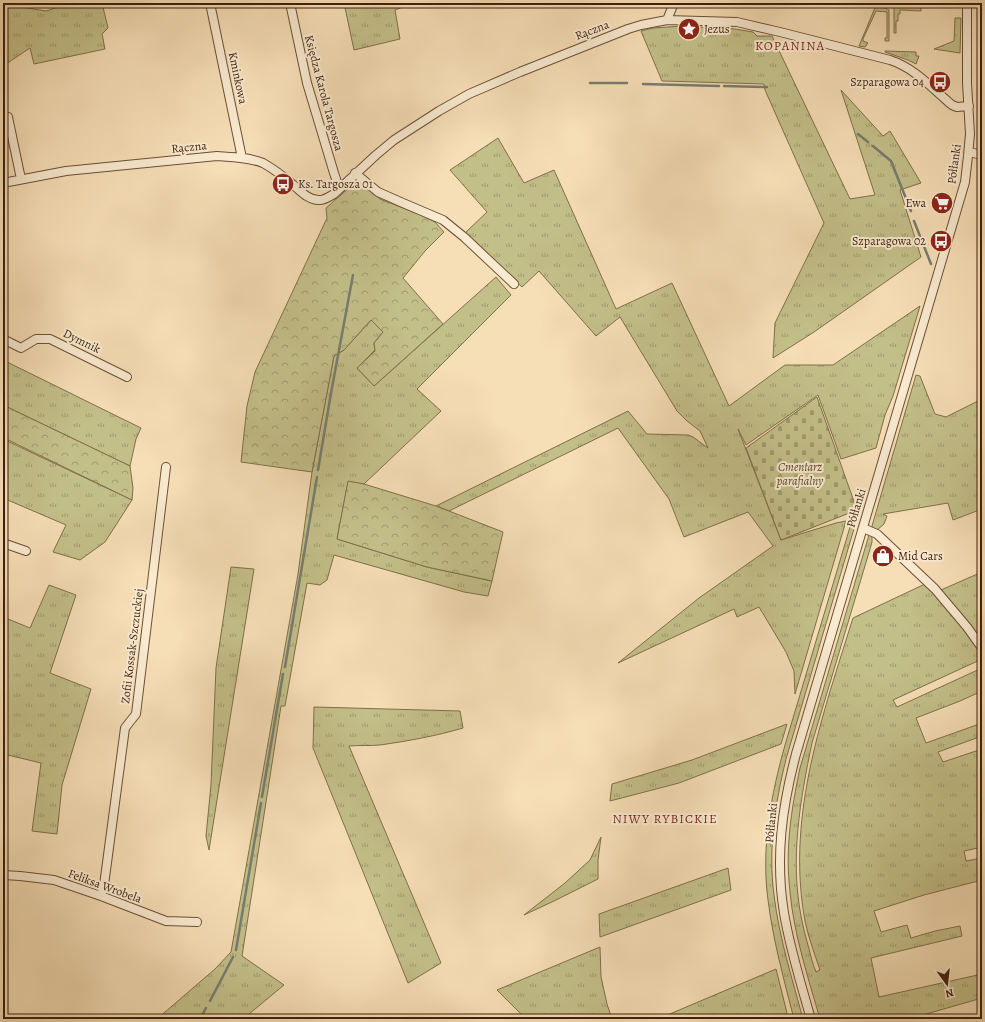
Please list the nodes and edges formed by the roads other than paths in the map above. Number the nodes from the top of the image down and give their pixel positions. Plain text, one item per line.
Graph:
1 (210, 3) edge
2 (290, 3) edge
3 (674, 3) edge
4 (967, 3) edge
5 (667, 20) junction
6 (969, 106) junction
7 (8, 117) dead end
8 (969, 152) junction
9 (982, 155) edge
10 (242, 158) junction
11 (355, 173) junction
12 (21, 179) junction
13 (3, 183) edge
14 (341, 187) junction
15 (514, 284) dead end
16 (3, 339) edge
17 (127, 376) dead end
18 (166, 467) dead end
19 (863, 528) junction
20 (3, 543) edge
21 (26, 551) dead end
22 (982, 648) edge
23 (3, 875) edge
24 (101, 896) junction
25 (197, 922) dead end
26 (811, 1019) edge

1 - 10 street, Kminkowa
2 - 14 street, Księdza Karola Targosza
3 - 5 street
4 - 6 street, Półłanki
5 - 6 street, Rączna
5 - 11 street, Rączna
6 - 8 street, Półłanki
7 - 12 street
8 - 9 street
8 - 19 street, Półłanki
10 - 12 street, Rączna
10 - 14 street, Rączna
11 - 14 street, Rączna
11 - 15 street
12 - 13 street, Rączna
16 - 17 street, Dymnik
18 - 24 street, Zofii Kossak-Szczuckiej
19 - 22 street
19 - 26 street, Półłanki
20 - 21 street
23 - 24 street, Feliksa Wrobela
24 - 25 street, Feliksa Wrobela

